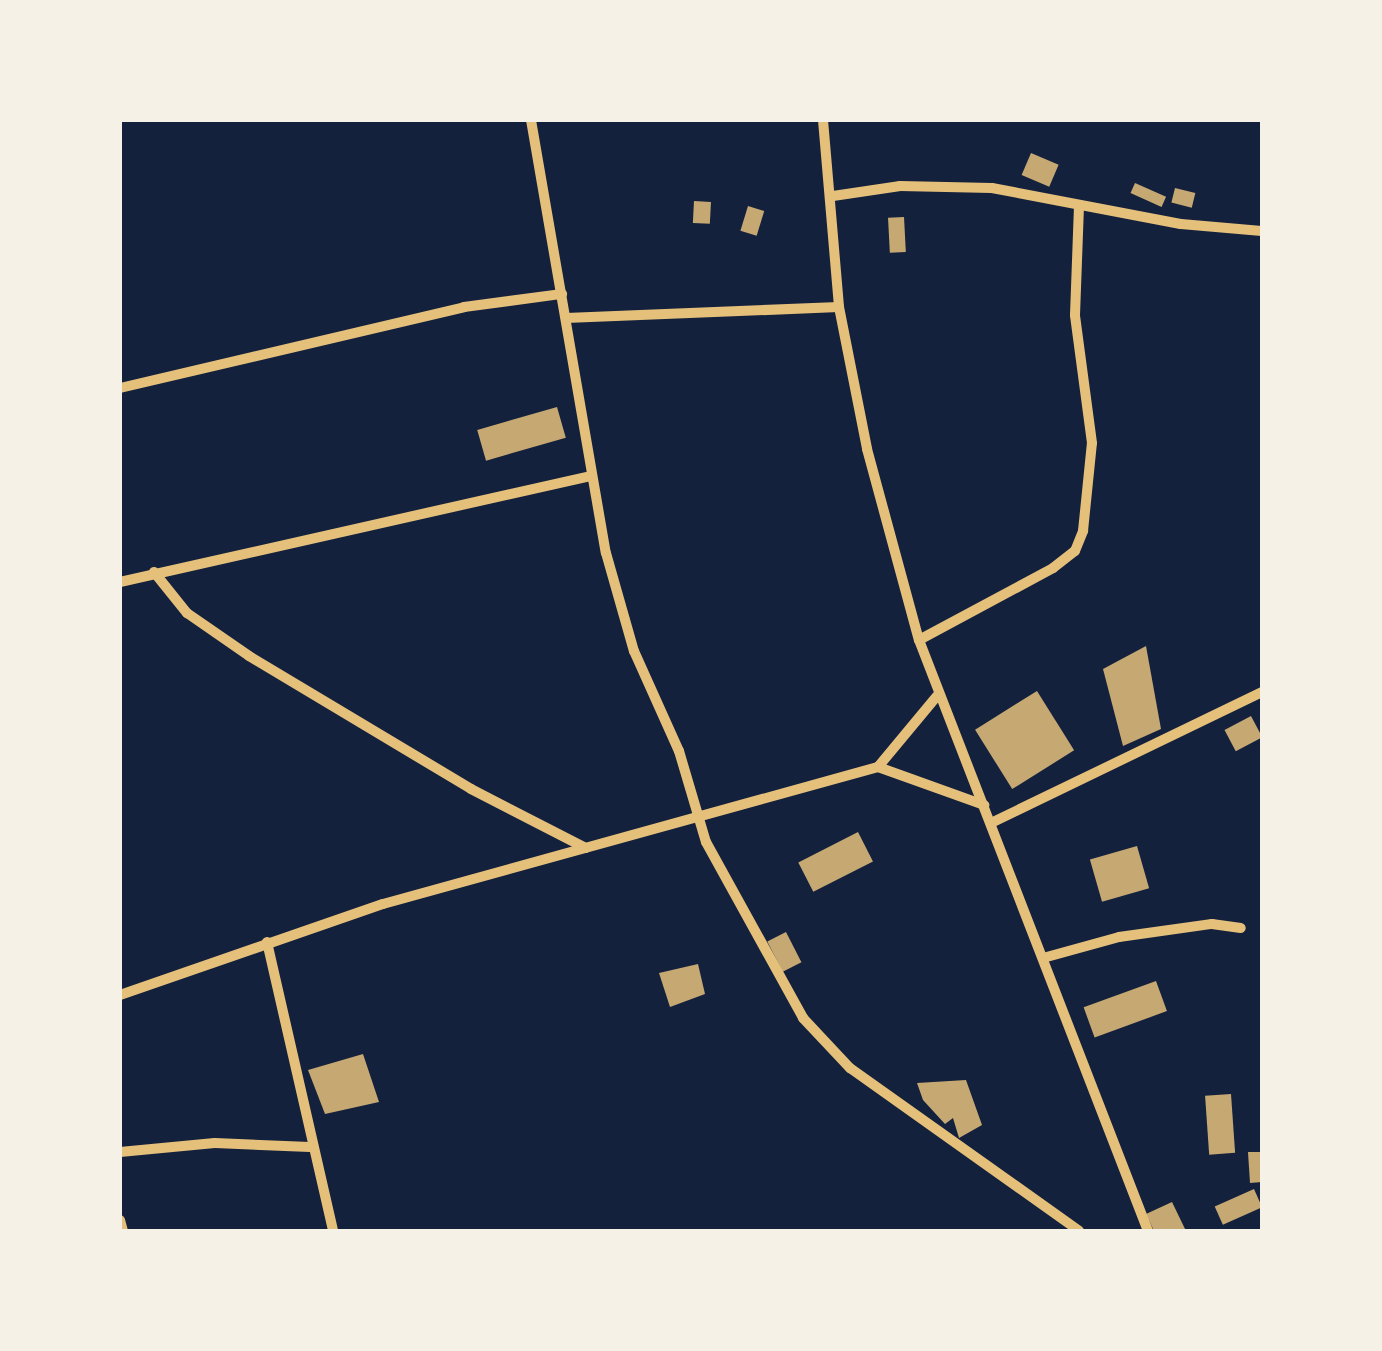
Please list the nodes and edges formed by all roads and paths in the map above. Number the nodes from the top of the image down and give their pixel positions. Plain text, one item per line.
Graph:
1 (531, 120) edge
2 (823, 120) edge
3 (833, 196) junction
4 (1078, 206) junction
5 (1262, 231) edge
6 (562, 294) junction
7 (839, 308) junction
8 (566, 318) junction
9 (120, 388) edge
10 (589, 476) junction
11 (154, 572) junction
12 (120, 582) edge
13 (919, 640) junction
14 (1262, 692) edge
15 (936, 696) junction
16 (878, 767) junction
17 (984, 805) junction
18 (700, 814) junction
19 (991, 822) junction
20 (586, 848) junction
21 (1242, 928) dead end
22 (267, 942) junction
23 (1043, 958) junction
24 (120, 995) edge
25 (310, 1147) junction
26 (120, 1152) edge
27 (120, 1220) edge
28 (123, 1231) edge
29 (333, 1231) edge
30 (1079, 1231) edge
31 (1148, 1231) edge

1 - 6 street
2 - 3 street
3 - 4 street
3 - 7 street
4 - 5 street
4 - 13 street
6 - 8 street
6 - 9 street
7 - 8 street
7 - 13 street
8 - 10 street
10 - 11 street
10 - 18 street
11 - 12 street
11 - 20 street
13 - 15 street
14 - 19 street
15 - 16 street
15 - 17 street
16 - 17 street
16 - 18 street
17 - 19 street
18 - 20 street
18 - 30 street
19 - 23 street
20 - 22 street
21 - 23 street
22 - 24 street
22 - 25 street
23 - 31 street
25 - 26 street
25 - 29 street
27 - 28 street

